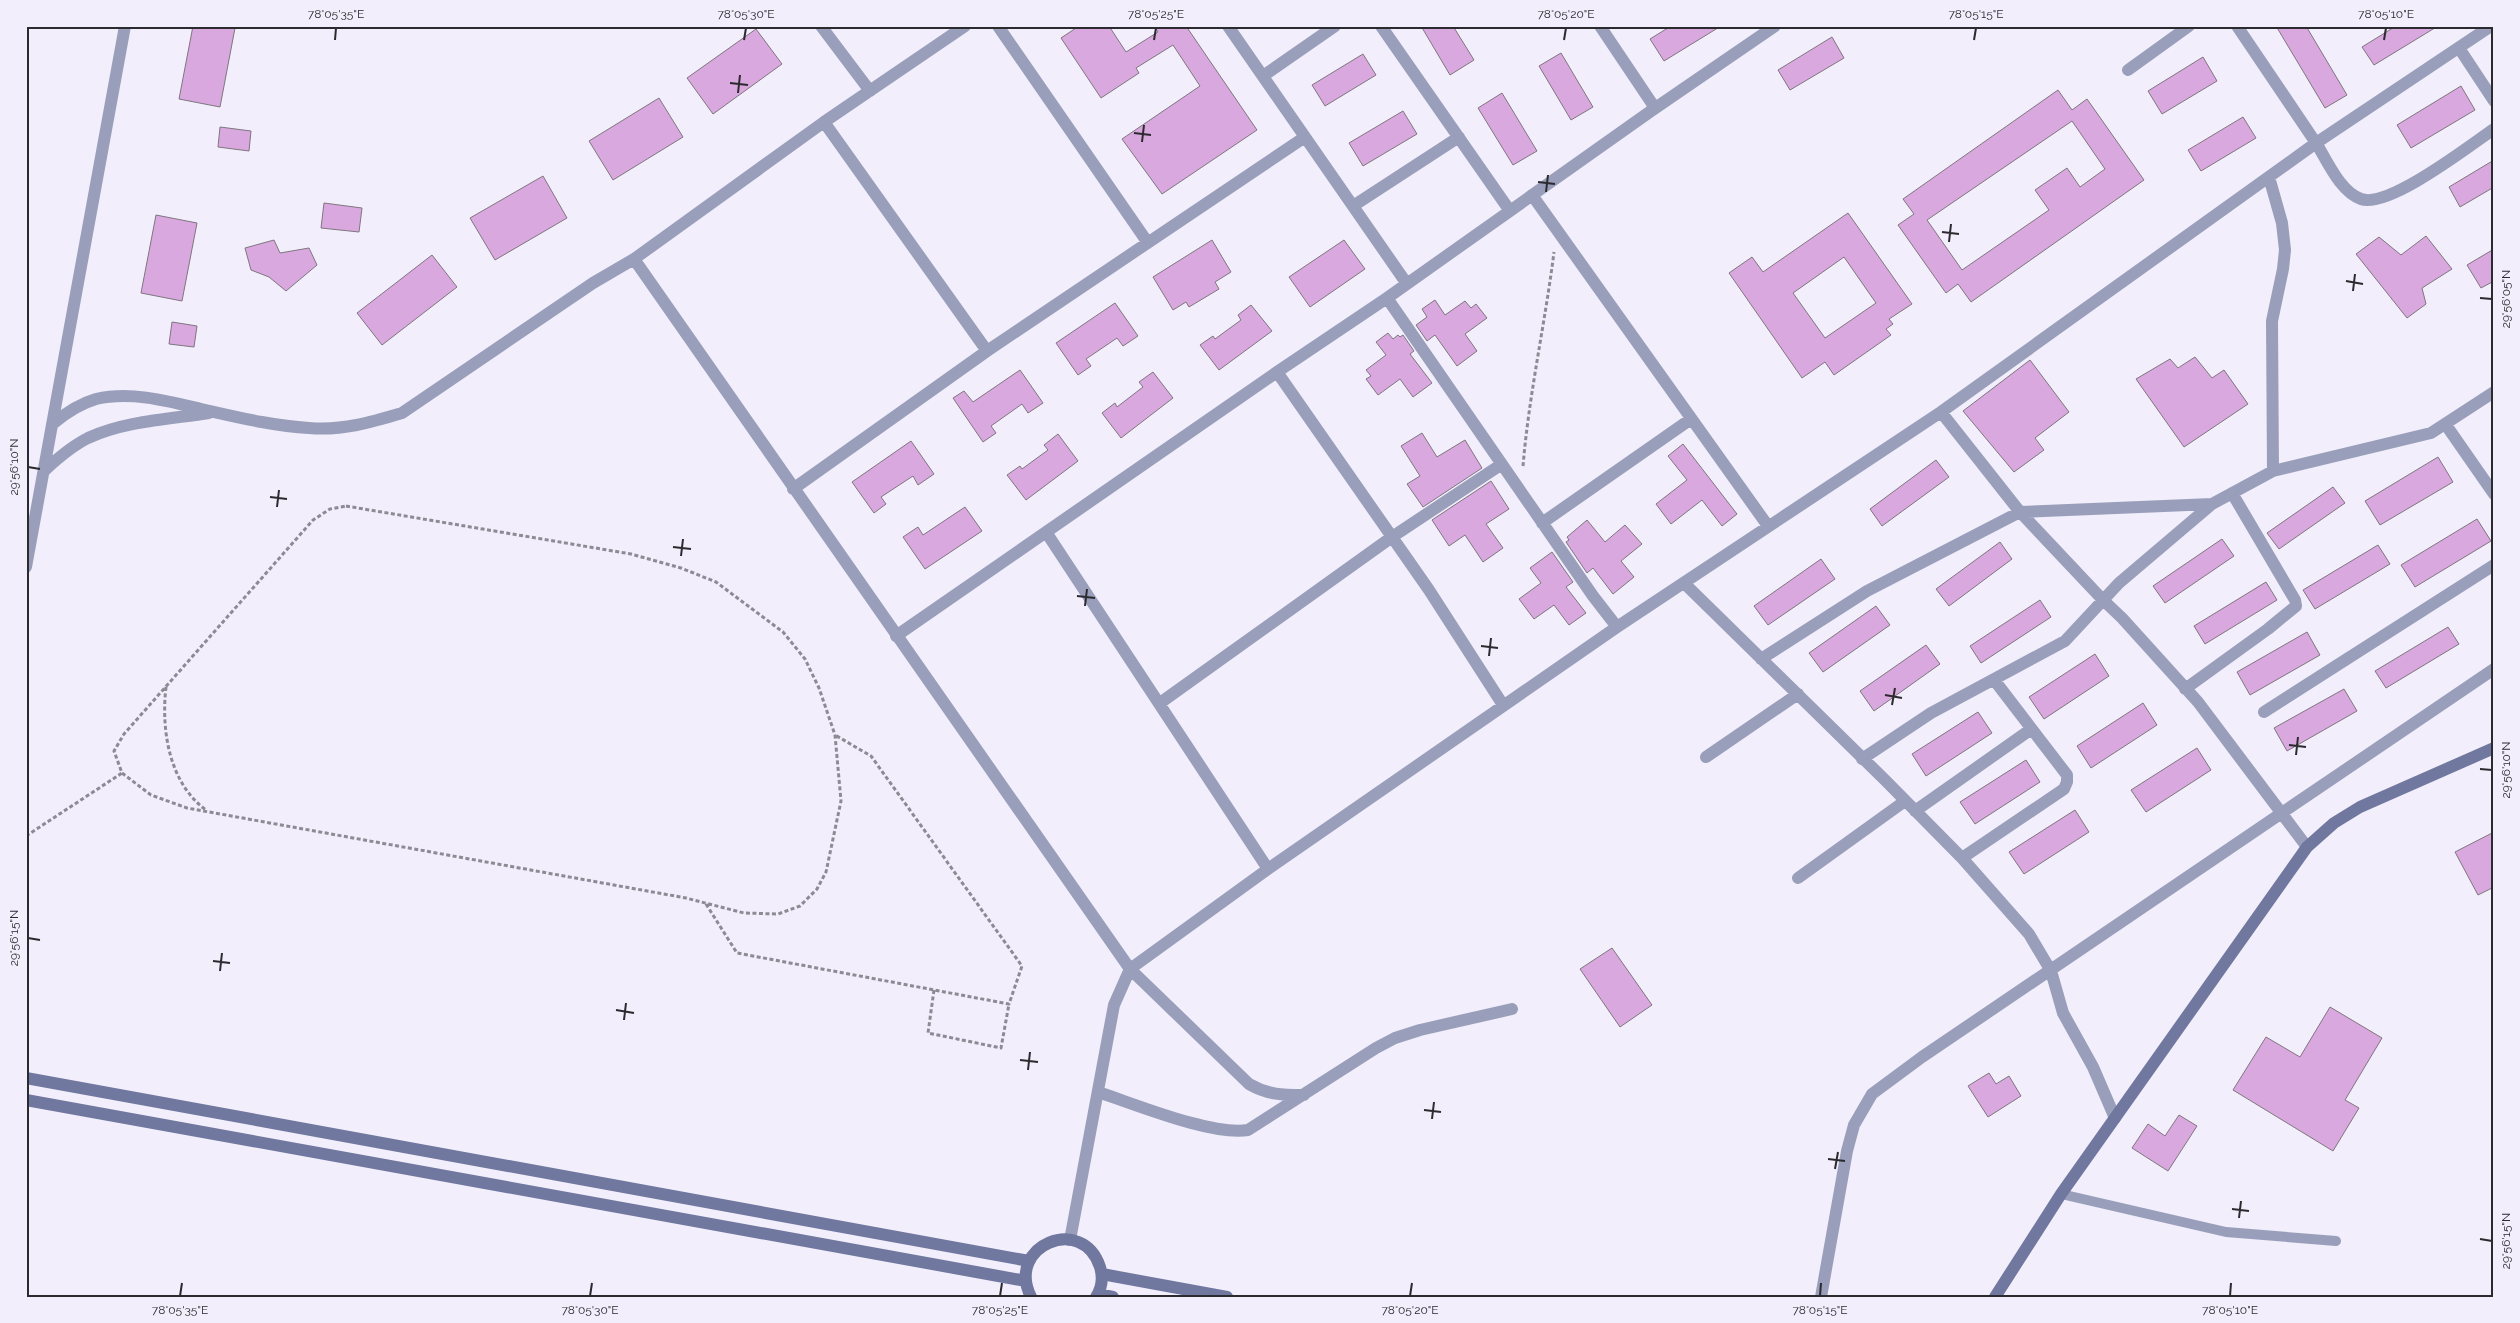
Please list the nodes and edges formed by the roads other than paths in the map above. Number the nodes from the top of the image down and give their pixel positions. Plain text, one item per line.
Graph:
1 (125, 26) edge
2 (821, 26) edge
3 (965, 26) edge
4 (998, 26) edge
5 (1228, 26) edge
6 (1335, 26) edge
7 (1380, 26) edge
8 (1600, 26) edge
9 (1775, 26) edge
10 (2189, 26) edge
11 (2237, 26) edge
12 (2492, 26) edge
13 (2459, 48) junction
14 (2128, 70) dead end
15 (1263, 76) junction
16 (870, 91) junction
17 (2494, 101) edge
18 (1655, 108) junction
19 (824, 122) junction
20 (2494, 129) edge
21 (1305, 137) junction
22 (1459, 137) junction
23 (2316, 143) junction
24 (2269, 177) junction
25 (1532, 195) junction
26 (1353, 206) junction
27 (1510, 211) junction
28 (1148, 243) junction
29 (634, 259) junction
30 (1407, 284) junction
31 (1387, 298) junction
32 (987, 351) junction
33 (1277, 372) junction
34 (2494, 392) edge
35 (216, 412) junction
36 (1941, 412) junction
37 (1691, 418) junction
38 (54, 423) junction
39 (2446, 425) junction
40 (1502, 464) junction
41 (45, 470) junction
42 (2273, 471) junction
43 (793, 489) junction
44 (2232, 493) junction
45 (2494, 494) edge
46 (2212, 504) junction
47 (2020, 512) junction
48 (1542, 523) junction
49 (1768, 526) junction
50 (1046, 532) junction
51 (1392, 537) junction
52 (2494, 565) edge
53 (26, 567) edge
54 (1685, 584) junction
55 (2103, 600) junction
56 (1617, 627) junction
57 (896, 636) junction
58 (1761, 659) junction
59 (2494, 669) edge
60 (1994, 681) junction
61 (2186, 689) junction
62 (1798, 694) junction
63 (1160, 703) junction
64 (1504, 705) junction
65 (2264, 712) dead end
66 (2030, 730) junction
67 (2494, 748) edge
68 (1706, 757) dead end
69 (1862, 759) junction
70 (1905, 801) junction
71 (1915, 811) junction
72 (2281, 813) junction
73 (2306, 846) junction
74 (1962, 858) junction
75 (1268, 869) junction
76 (1798, 878) dead end
77 (1130, 969) junction
78 (2051, 971) junction
79 (1512, 1009) dead end
80 (26, 1078) edge
81 (1098, 1092) junction
82 (1304, 1095) junction
83 (26, 1100) edge
84 (2115, 1118) junction
85 (2060, 1194) junction
86 (1070, 1240) junction
87 (2336, 1241) dead end
88 (1029, 1261) junction
89 (1102, 1274) junction
90 (1026, 1280) junction
91 (1097, 1295) edge
92 (1031, 1297) edge
93 (1113, 1297) edge
94 (1227, 1297) edge
95 (1821, 1297) edge
96 (1995, 1297) edge

1 - 38 street
2 - 16 street
3 - 16 street
4 - 28 street
5 - 15 street
6 - 15 street
7 - 22 street
8 - 18 street
9 - 18 street
10 - 14 street
11 - 23 street
12 - 13 street
13 - 17 street
13 - 23 street
15 - 21 street
16 - 19 street
18 - 25 street
19 - 29 street
19 - 32 street
20 - 23 street
21 - 26 street
21 - 28 street
22 - 26 street
22 - 27 street
23 - 24 street
24 - 36 street
24 - 42 street
25 - 27 street
25 - 37 street
26 - 30 street
27 - 30 street
28 - 32 street
29 - 35 street
29 - 43 street
30 - 31 street
31 - 33 street
31 - 40 street
32 - 43 street
33 - 50 street
33 - 51 street
34 - 39 street
35 - 38 street
35 - 41 street
36 - 47 street
36 - 49 street
37 - 48 street
37 - 49 street
38 - 41 street
39 - 42 street
39 - 45 street
40 - 48 street
40 - 51 street
41 - 53 street
42 - 44 street
43 - 57 street
44 - 46 street
44 - 61 street
46 - 47 street
46 - 55 street
47 - 55 street
47 - 58 street
48 - 56 street
49 - 54 street
50 - 57 street
50 - 63 street
51 - 63 street
51 - 64 street
52 - 65 street
54 - 56 street
54 - 58 street
55 - 60 street
55 - 61 street
56 - 64 street
57 - 77 street
58 - 62 street
59 - 72 street
60 - 66 street
60 - 69 street
61 - 72 street
62 - 68 street
62 - 69 street
63 - 75 street
64 - 75 street
66 - 71 street
66 - 74 street
67 - 73 main road
69 - 70 street
70 - 71 street
70 - 76 street
71 - 74 street
72 - 73 street
72 - 78 street
73 - 84 main road
74 - 78 street
75 - 77 street
77 - 81 street
77 - 82 street
78 - 84 street
78 - 95 street
79 - 82 street
80 - 88 main road
81 - 82 street
81 - 86 street
83 - 90 main road
84 - 85 main road
85 - 87 lane
85 - 96 main road
86 - 88 main road
86 - 89 main road
88 - 90 main road
89 - 91 main road
89 - 94 main road
90 - 92 main road
91 - 93 main road

